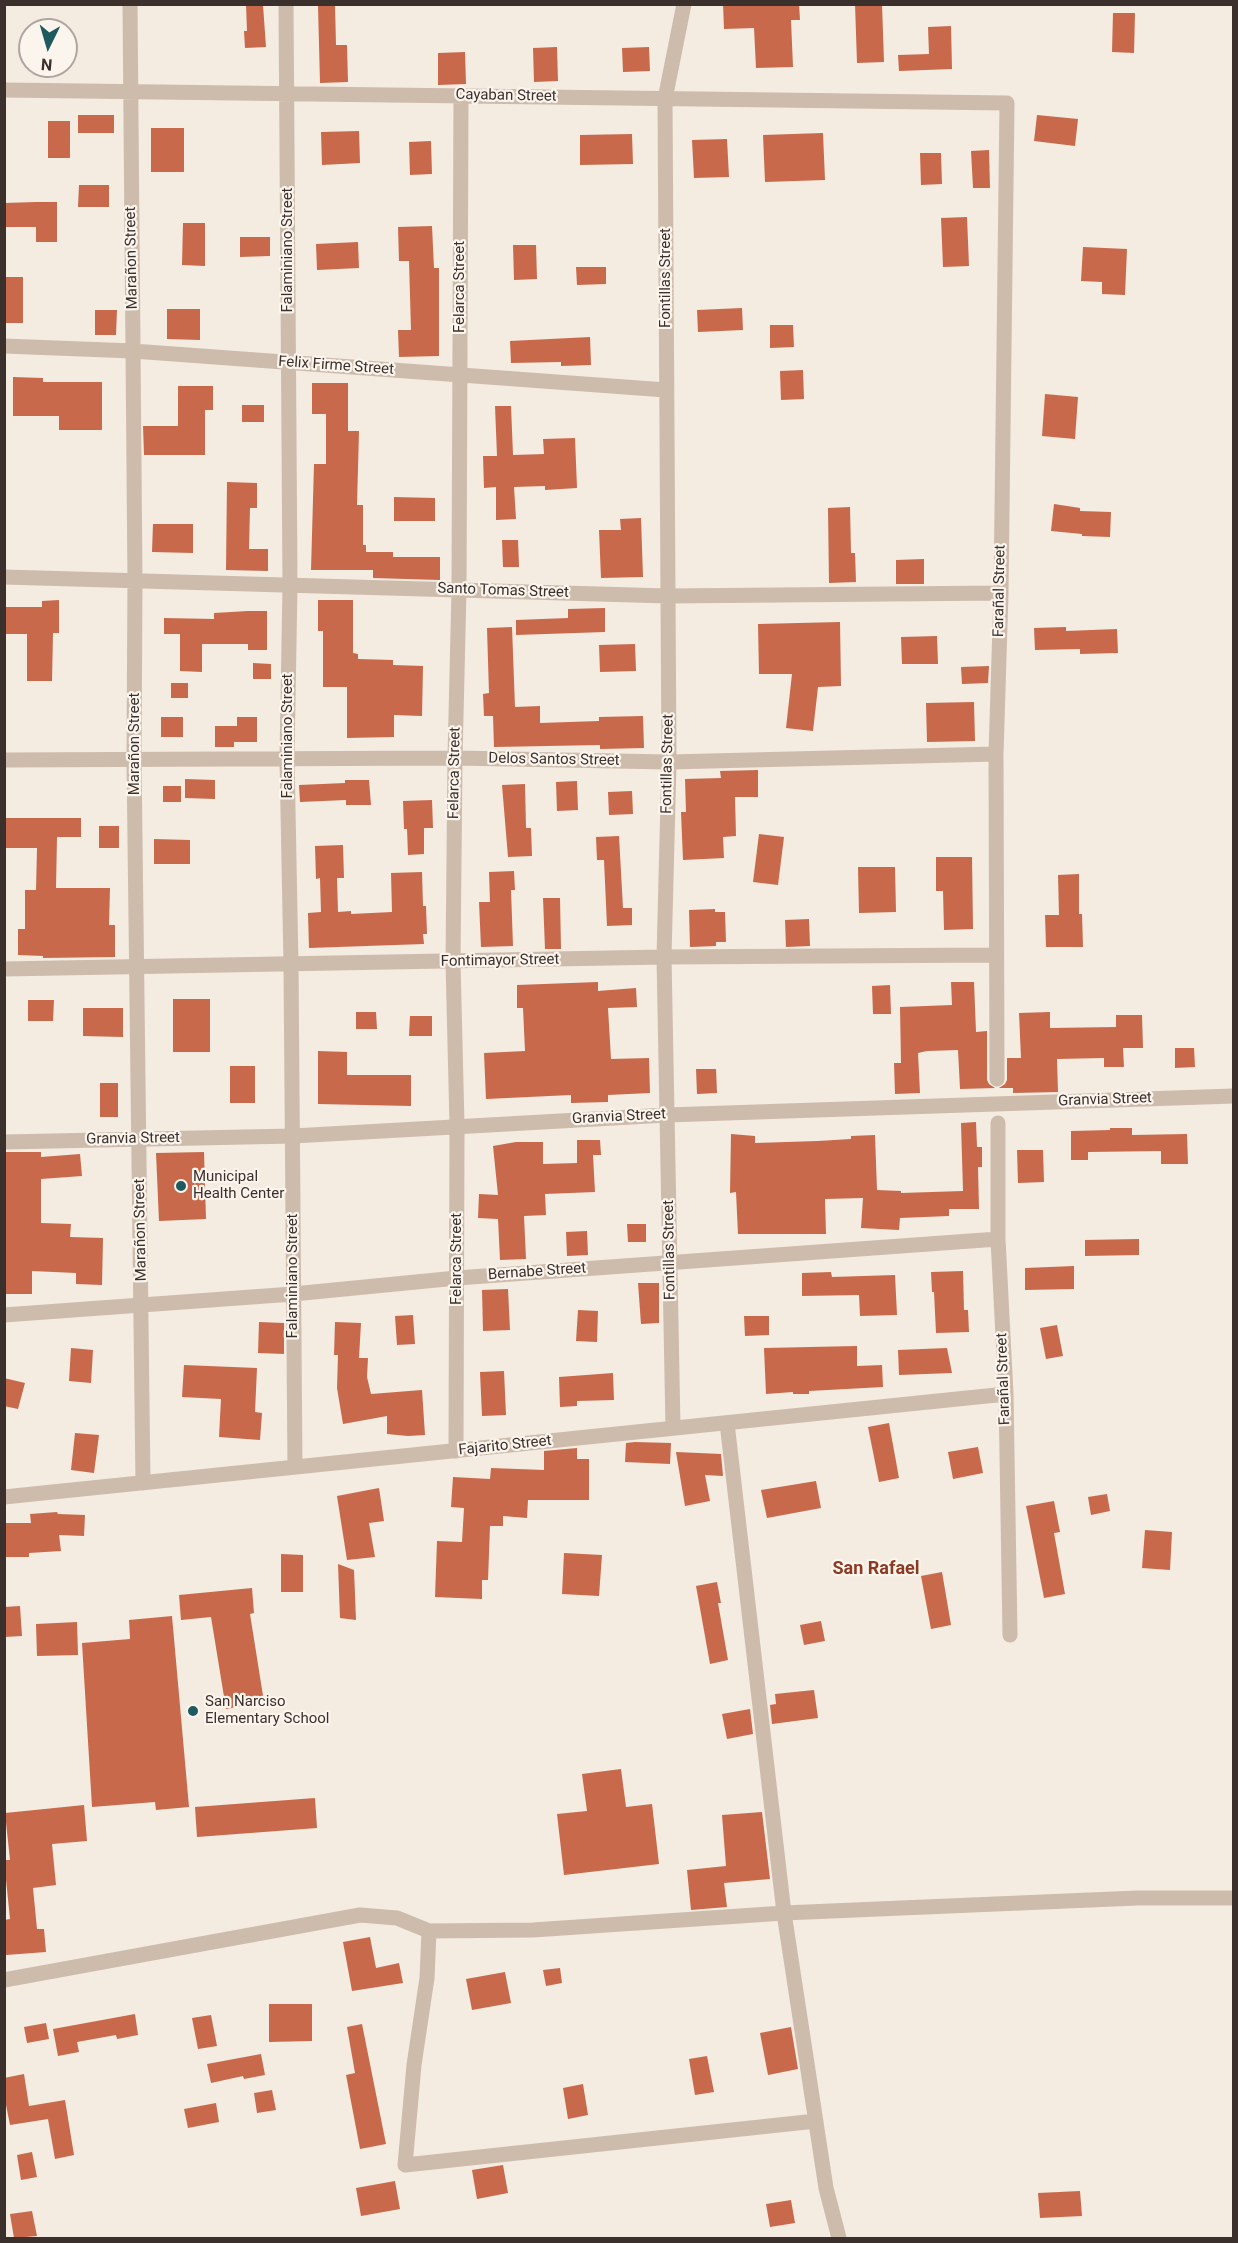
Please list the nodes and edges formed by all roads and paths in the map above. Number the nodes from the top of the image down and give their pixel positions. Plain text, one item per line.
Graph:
1 (130, 4) edge
2 (286, 4) edge
3 (684, 4) edge
4 (4, 90) edge
5 (131, 91) junction
6 (287, 93) junction
7 (461, 96) junction
8 (665, 99) junction
9 (1007, 103) joint
10 (4, 345) edge
11 (133, 351) junction
12 (288, 362) junction
13 (460, 375) junction
14 (666, 390) junction
15 (4, 577) edge
16 (135, 581) junction
17 (290, 585) junction
18 (459, 590) junction
19 (1001, 593) junction
20 (668, 596) junction
21 (996, 754) junction
22 (287, 758) junction
23 (454, 758) junction
24 (134, 759) junction
25 (4, 760) edge
26 (669, 762) junction
27 (995, 955) junction
28 (664, 957) junction
29 (453, 962) junction
30 (291, 965) junction
31 (137, 966) junction
32 (4, 969) edge
33 (997, 1079) dead end
34 (1233, 1096) edge
35 (667, 1115) junction
36 (998, 1123) dead end
37 (457, 1125) junction
38 (293, 1136) junction
39 (140, 1140) junction
40 (4, 1142) edge
41 (998, 1239) junction
42 (670, 1262) junction
43 (457, 1278) junction
44 (293, 1294) junction
45 (142, 1304) junction
46 (4, 1315) edge
47 (1006, 1394) junction
48 (727, 1423) junction
49 (673, 1428) junction
50 (456, 1451) junction
51 (295, 1467) junction
52 (143, 1483) junction
53 (4, 1497) edge
54 (1010, 1635) dead end
55 (1233, 1898) edge
56 (784, 1913) junction
57 (429, 1931) junction
58 (4, 1980) edge
59 (816, 2121) junction
60 (839, 2238) edge

1 - 5 street, Marañon Street
2 - 6 street, Falaminiano Street
3 - 8 street, Fontillas Street
4 - 5 street, Cayaban Street
5 - 6 street, Cayaban Street
5 - 11 street, Marañon Street
6 - 7 street, Cayaban Street
6 - 12 street, Falaminiano Street
7 - 8 street, Cayaban Street
7 - 13 street, Felarca Street
8 - 9 street, Cayaban Street
8 - 14 street, Fontillas Street
9 - 19 street, Farañal Street
10 - 11 street, Felix Firme Street
11 - 12 street, Felix Firme Street
11 - 16 street, Marañon Street
12 - 13 street, Felix Firme Street
12 - 17 street, Falaminiano Street
13 - 14 street, Felix Firme Street
13 - 18 street, Felarca Street
14 - 20 street, Fontillas Street
15 - 16 street, Santo Tomas Street
16 - 17 street, Santo Tomas Street
16 - 24 street, Marañon Street
17 - 18 street, Santo Tomas Street
17 - 22 street, Falaminiano Street
18 - 20 street, Santo Tomas Street
18 - 23 street, Felarca Street
19 - 20 street, Santo Tomas Street
19 - 21 street, Farañal Street
20 - 26 street, Fontillas Street
21 - 26 street, Delos Santos Street
21 - 27 street, Farañal Street
22 - 23 street, Delos Santos Street
22 - 24 street, Delos Santos Street
22 - 30 street, Falaminiano Street
23 - 26 street, Delos Santos Street
23 - 29 street, Felarca Street
24 - 25 street, Delos Santos Street
24 - 31 street, Marañon Street
26 - 28 street, Fontillas Street
27 - 28 street, Fontimayor Street
27 - 33 street, Farañal Street
28 - 29 street, Fontimayor Street
28 - 35 street, Fontillas Street
29 - 30 street, Fontimayor Street
29 - 37 street, Felarca Street
30 - 31 street, Fontimayor Street
30 - 38 street, Falaminiano Street
31 - 32 street, Fontimayor Street
31 - 39 street, Marañon Street
34 - 35 street, Granvia Street
35 - 37 street, Granvia Street
35 - 42 street, Fontillas Street
36 - 41 street, Farañal Street
37 - 38 street, Granvia Street
37 - 43 street, Felarca Street
38 - 39 street, Granvia Street
38 - 44 street, Falaminiano Street
39 - 40 street, Granvia Street
39 - 45 street, Marañon Street
41 - 42 street, Bernabe Street
41 - 47 street, Farañal Street
42 - 43 street, Bernabe Street
42 - 49 street, Fontillas Street
43 - 44 street, Bernabe Street
43 - 50 street, Felarca Street
44 - 45 street, Bernabe Street
44 - 51 street, Falaminiano Street
45 - 46 street, Bernabe Street
45 - 52 street, Marañon Street
47 - 48 street, Fajarito Street
47 - 54 street, Farañal Street
48 - 49 street, Fajarito Street
48 - 56 street
49 - 50 street, Fajarito Street
50 - 51 street, Fajarito Street
51 - 52 street, Fajarito Street
52 - 53 street, Fajarito Street
55 - 56 street
56 - 57 street
56 - 59 street
57 - 58 street
57 - 59 street
59 - 60 street

